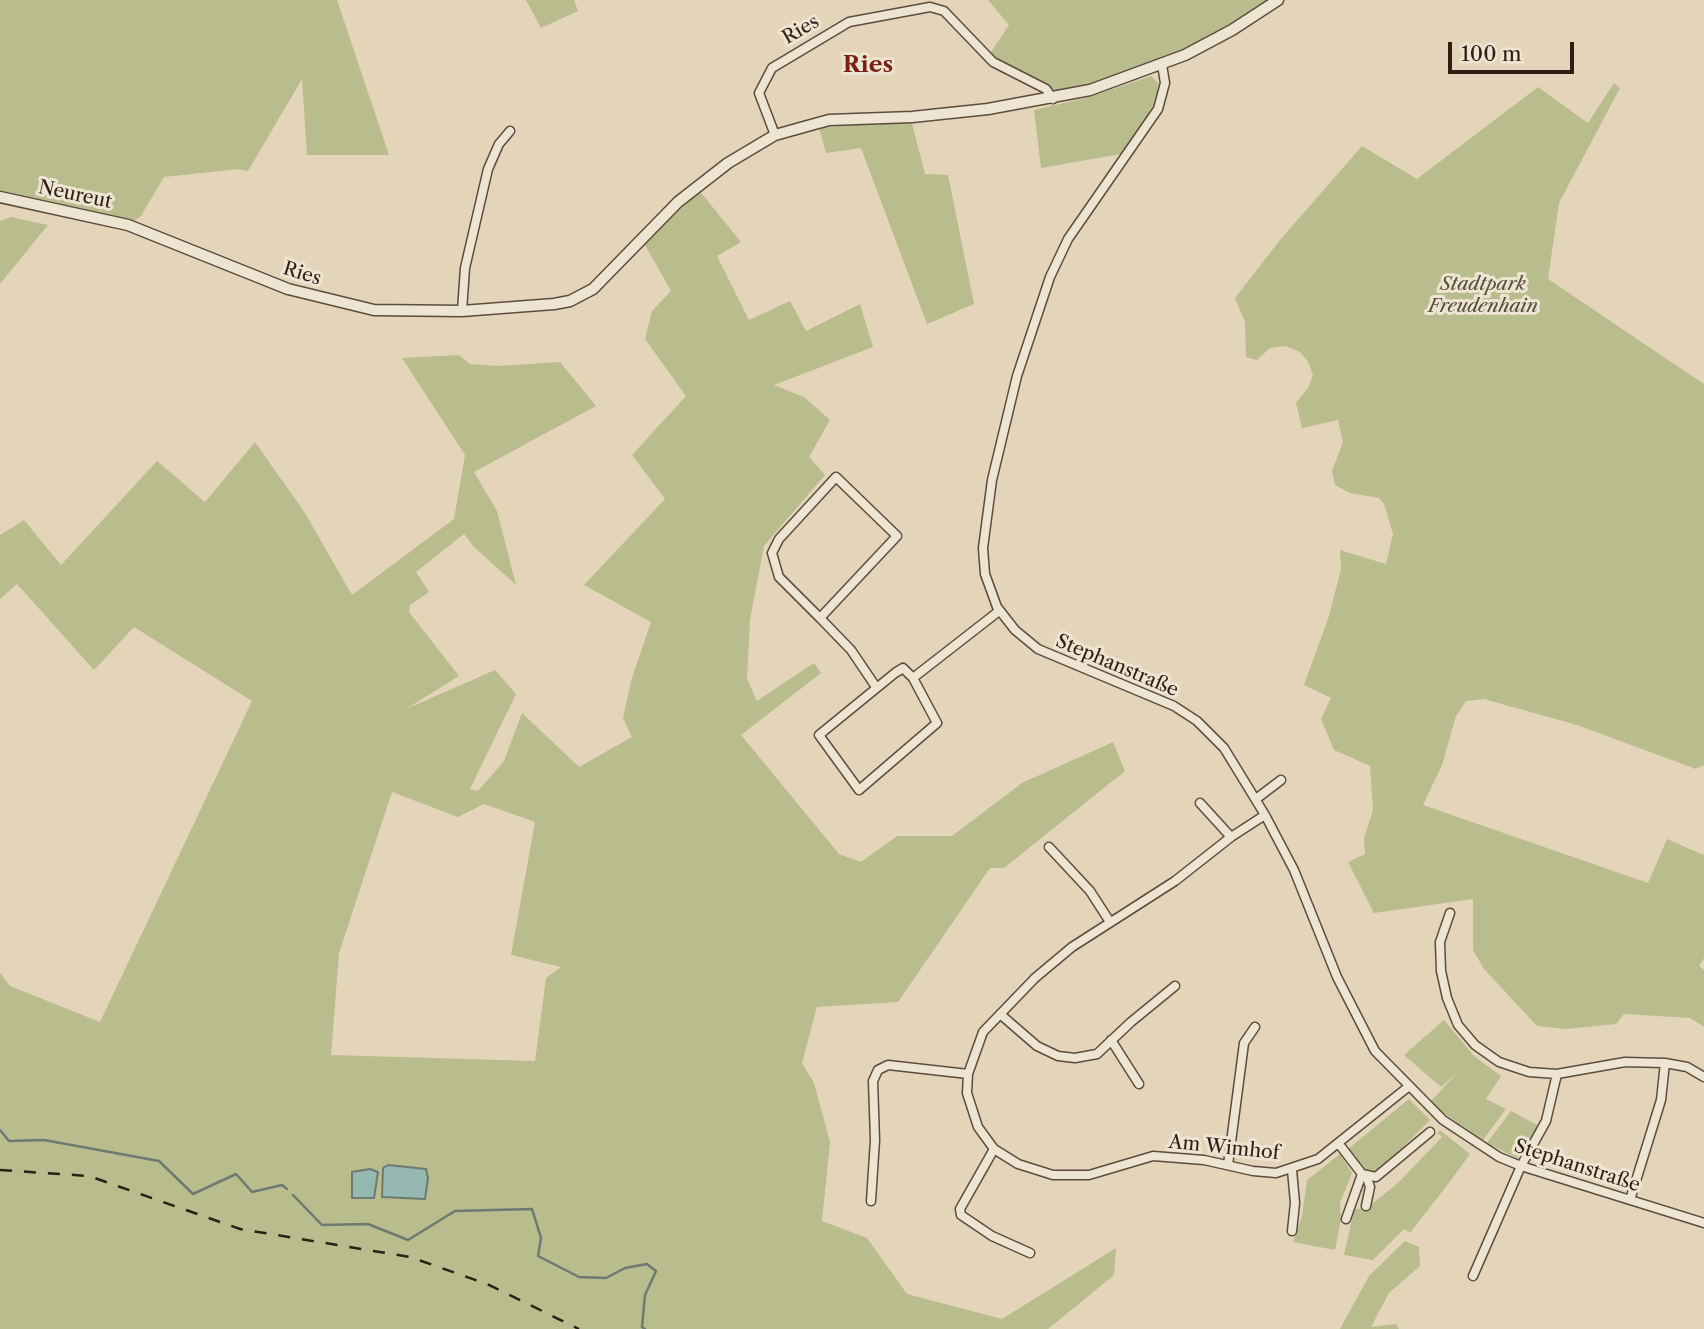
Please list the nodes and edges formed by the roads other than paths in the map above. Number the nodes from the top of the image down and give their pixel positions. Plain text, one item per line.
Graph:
1 (1278, 0) edge
2 (1162, 65) junction
3 (1053, 99) junction
4 (510, 131) dead end
5 (775, 135) junction
6 (0, 197) edge
7 (142, 230) joint
8 (462, 311) junction
9 (999, 611) junction
10 (820, 618) junction
11 (913, 678) junction
12 (876, 687) junction
13 (1281, 780) dead end
14 (1256, 799) junction
15 (1200, 803) dead end
16 (1265, 815) junction
17 (1230, 837) junction
18 (1049, 847) dead end
19 (1450, 913) dead end
20 (1110, 922) junction
21 (1175, 986) dead end
22 (1000, 1014) junction
23 (1255, 1027) dead end
24 (1111, 1040) junction
25 (1665, 1063) junction
26 (968, 1074) junction
27 (1557, 1074) junction
28 (1704, 1077) edge
29 (1139, 1084) dead end
30 (1408, 1087) junction
31 (1430, 1132) dead end
32 (1339, 1144) junction
33 (994, 1149) junction
34 (1228, 1164) junction
35 (1521, 1166) junction
36 (1292, 1170) junction
37 (1365, 1176) junction
38 (1630, 1200) junction
39 (871, 1201) dead end
40 (1366, 1206) dead end
41 (1346, 1219) dead end
42 (1704, 1223) edge
43 (1292, 1231) dead end
44 (1030, 1254) dead end
45 (1473, 1276) dead end

1 - 2 street, Ries
2 - 3 street, Ries
2 - 9 street, Stephanstraße
3 - 5 street, Ries
3 - 5 street, Ries
4 - 8 street
5 - 8 street, Ries
6 - 7 street, Neureut
7 - 8 street, Ries
9 - 11 street
9 - 14 street, Stephanstraße
10 - 10 street
10 - 12 street
11 - 12 street
11 - 12 street
13 - 14 street
14 - 16 street, Stephanstraße
15 - 17 street
16 - 17 street
16 - 30 street, Stephanstraße
17 - 20 street
18 - 20 street
19 - 27 street
20 - 22 street
21 - 24 street
22 - 24 street
22 - 26 street
23 - 34 street
24 - 29 street
25 - 27 street
25 - 28 street
25 - 38 street
26 - 33 street
26 - 39 street
27 - 35 street
30 - 32 street, Am Wimhof
30 - 35 street, Stephanstraße
31 - 37 street
32 - 36 street, Am Wimhof
32 - 37 street
33 - 34 street, Am Wimhof
33 - 44 street
34 - 36 street, Am Wimhof
35 - 38 street, Stephanstraße
35 - 45 street
36 - 43 street, Am Wimhof
37 - 40 street
37 - 41 street
38 - 42 street, Stephanstraße

